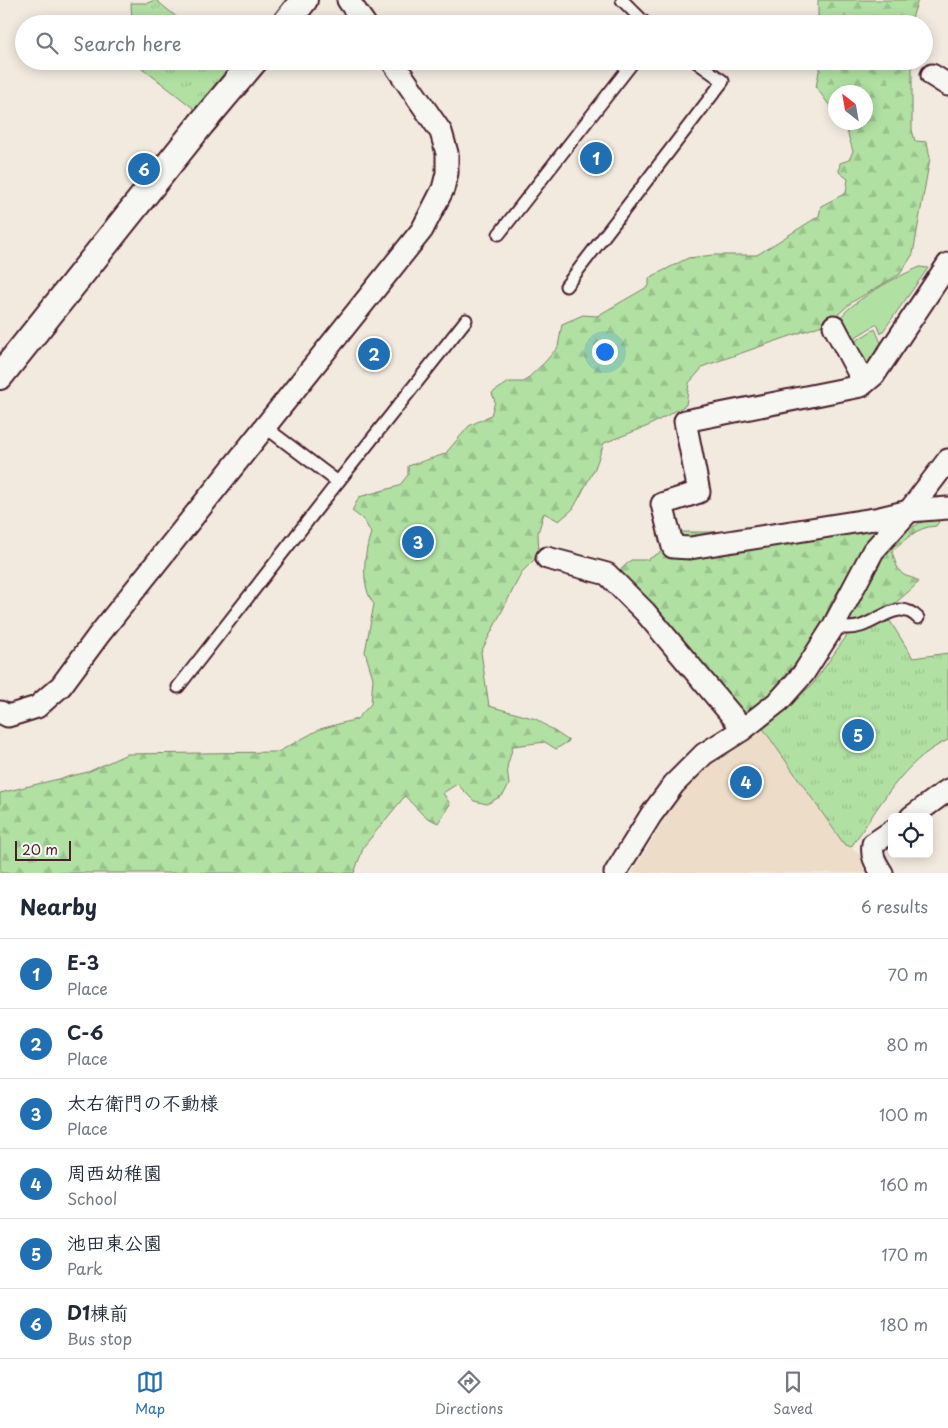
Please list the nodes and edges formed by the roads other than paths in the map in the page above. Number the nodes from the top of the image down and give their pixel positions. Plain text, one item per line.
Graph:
1 (304, 0) edge
2 (348, 0) edge
3 (622, 0) edge
4 (292, 15) edge
5 (359, 15) edge
6 (637, 15) edge
7 (247, 70) edge
8 (398, 70) edge
9 (627, 70) edge
10 (708, 70) edge
11 (499, 234) dead end
12 (948, 264) edge
13 (566, 286) dead end
14 (466, 320) dead end
15 (834, 326) dead end
16 (0, 376) edge
17 (864, 383) junction
18 (265, 427) junction
19 (948, 460) edge
20 (338, 482) junction
21 (948, 508) edge
22 (909, 511) junction
23 (548, 558) dead end
24 (918, 618) dead end
25 (833, 627) junction
26 (178, 687) dead end
27 (0, 712) edge
28 (739, 724) dead end
29 (948, 790) edge
30 (916, 813) edge
31 (888, 834) edge
32 (615, 873) edge
33 (882, 873) edge

1 - 4 street
2 - 5 street
3 - 6 lane
7 - 16 street
8 - 18 street
9 - 11 lane
10 - 13 lane
12 - 17 street
14 - 20 lane
15 - 17 street
17 - 22 street
18 - 20 lane
18 - 27 street
19 - 22 street
20 - 26 lane
21 - 22 street
22 - 25 street
23 - 28 street
24 - 25 lane
25 - 32 street
29 - 30 street
31 - 33 street

